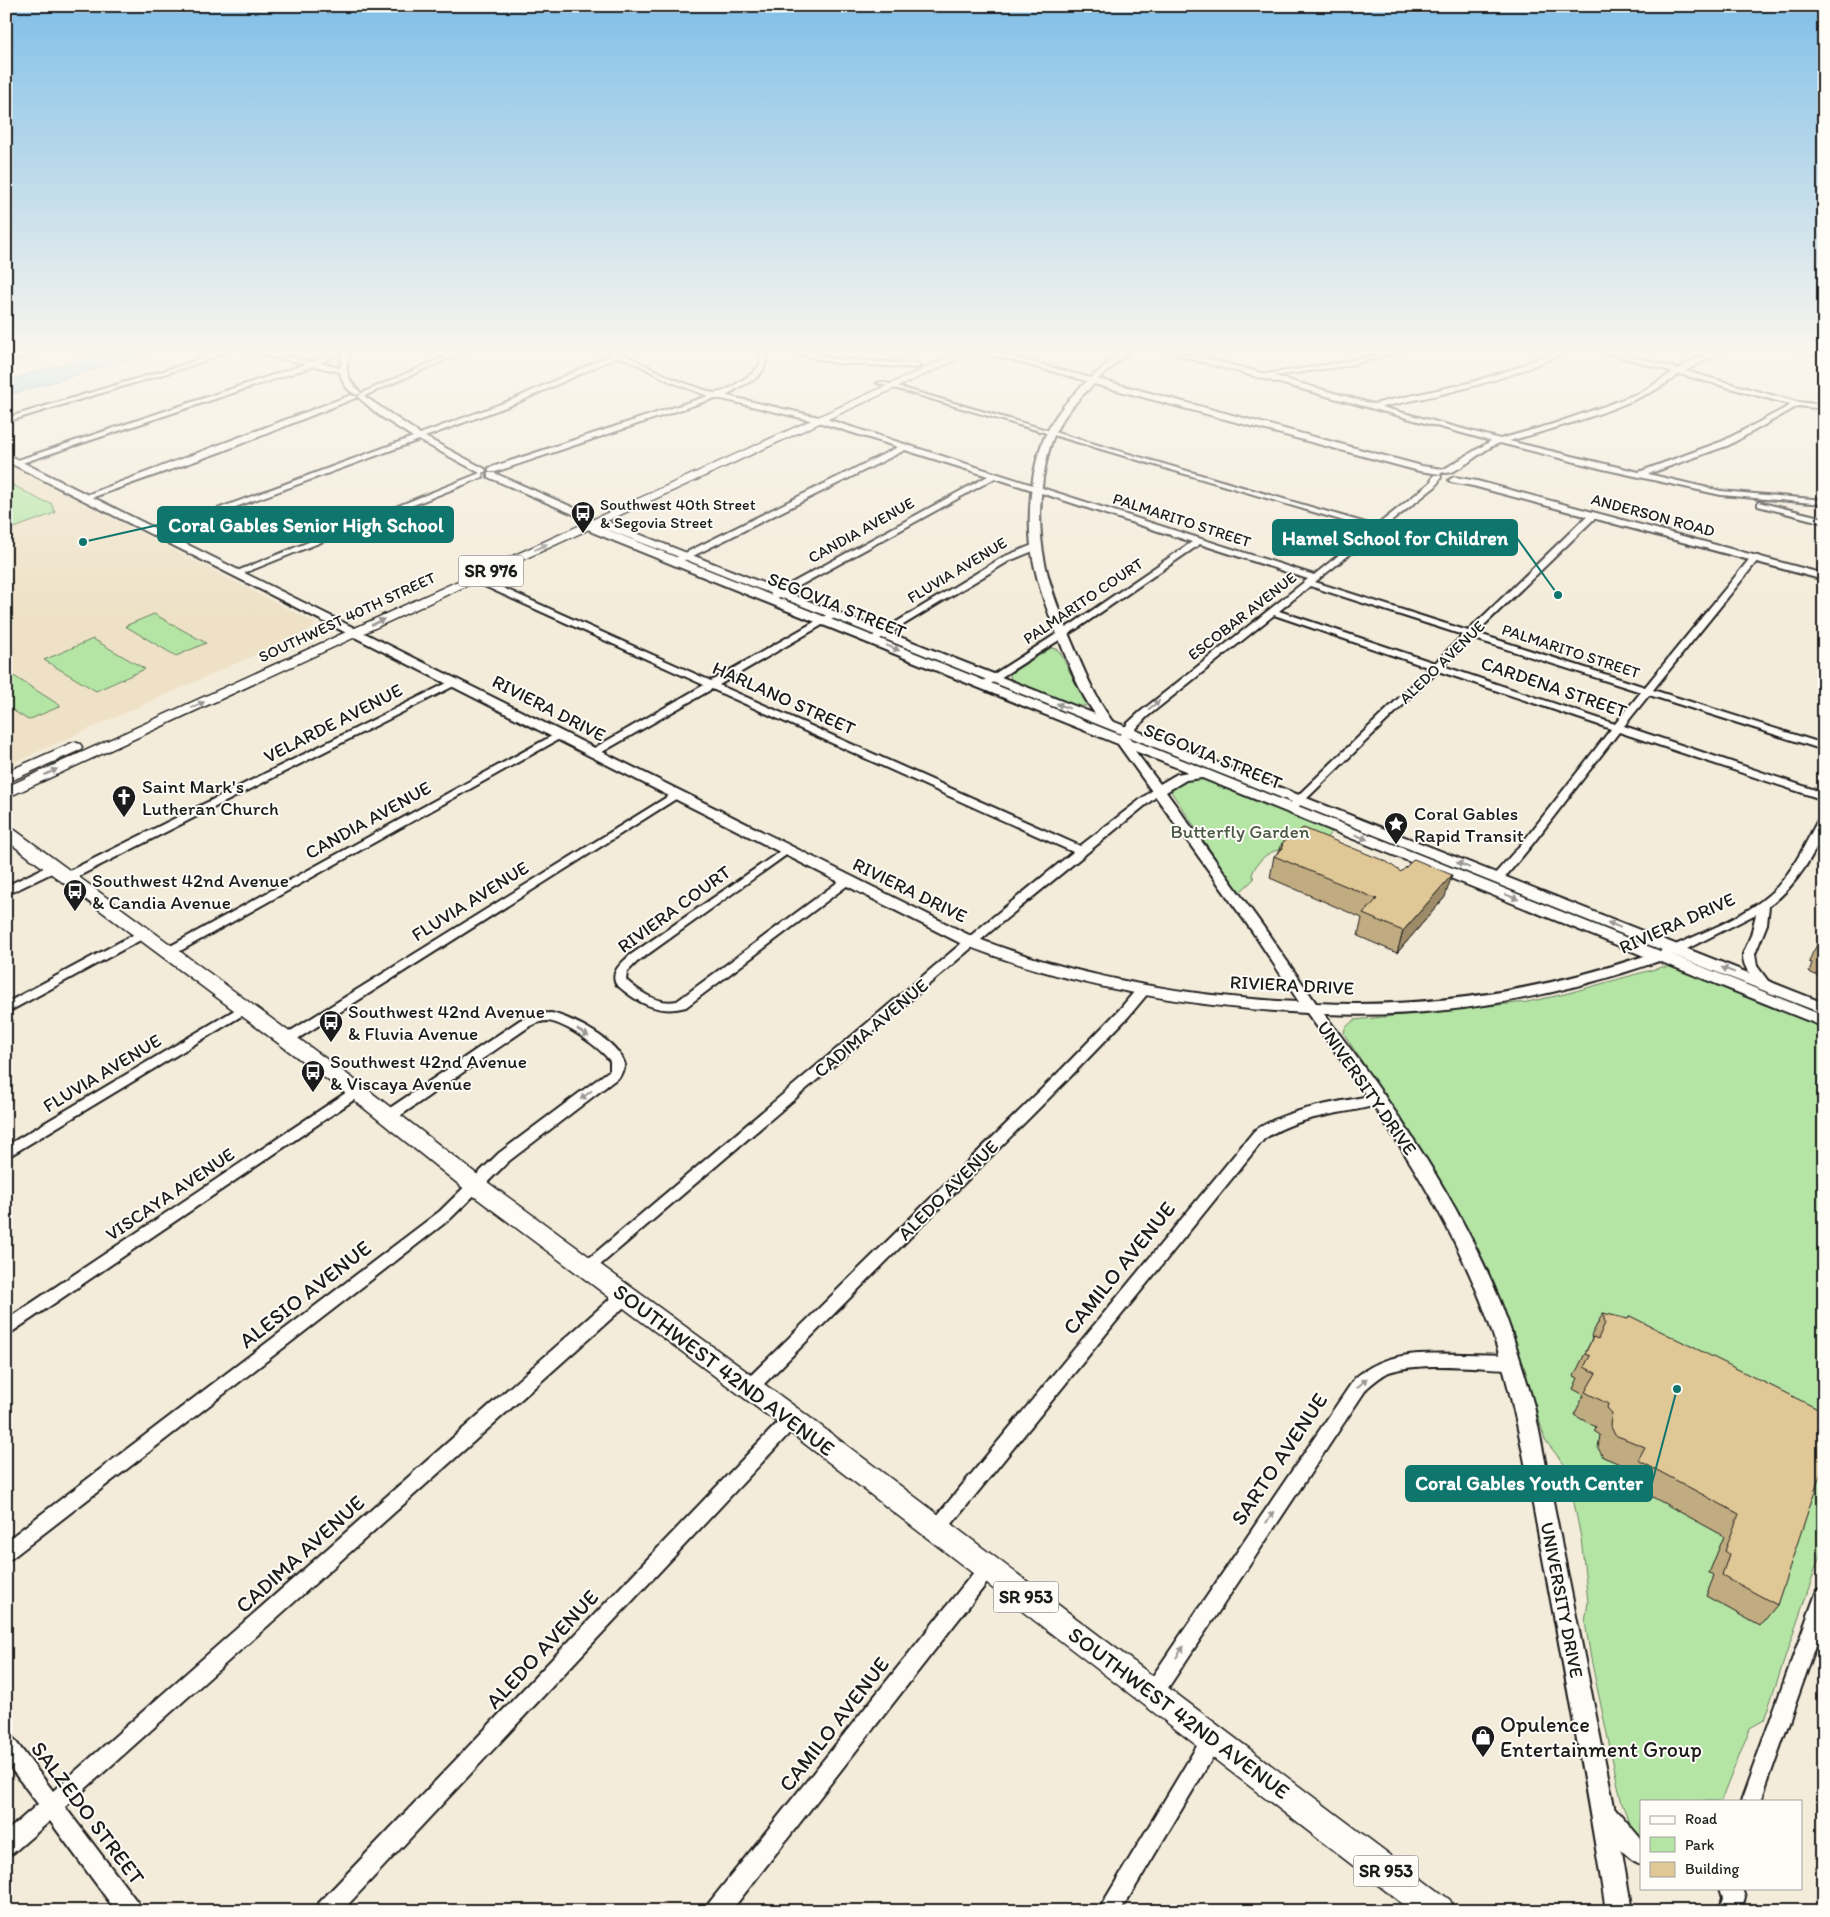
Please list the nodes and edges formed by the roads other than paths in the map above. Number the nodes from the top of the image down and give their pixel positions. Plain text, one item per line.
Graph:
1 (90, 438) edge
2 (247, 438) edge
3 (415, 438) edge
4 (422, 438) edge
5 (583, 438) edge
6 (759, 438) edge
7 (777, 438) edge
8 (878, 438) edge
9 (1048, 438) edge
10 (1072, 438) edge
11 (1309, 438) edge
12 (1489, 438) edge
13 (1508, 438) edge
14 (1735, 438) edge
15 (1498, 441) junction
16 (905, 447) junction
17 (6, 458) edge
18 (16, 462) junction
19 (491, 472) junction
20 (481, 473) junction
21 (1447, 475) junction
22 (1638, 475) junction
23 (994, 476) junction
24 (1038, 490) junction
25 (1721, 493) junction
26 (85, 497) junction
27 (1824, 497) edge
28 (1813, 501) junction
29 (1824, 502) edge
30 (1594, 515) junction
31 (589, 519) junction
32 (1824, 521) edge
33 (1378, 529) junction
34 (156, 533) junction
35 (1199, 541) junction
36 (1035, 547) junction
37 (1755, 558) junction
38 (681, 559) junction
39 (236, 573) junction
40 (1824, 577) edge
41 (474, 578) junction
42 (1312, 581) junction
43 (774, 596) junction
44 (1273, 612) junction
45 (828, 618) junction
46 (348, 629) junction
47 (882, 634) junction
48 (1062, 634) junction
49 (1470, 634) junction
50 (872, 640) junction
51 (1438, 666) junction
52 (988, 681) junction
53 (455, 682) junction
54 (712, 685) junction
55 (1647, 691) junction
56 (1108, 724) junction
57 (1617, 728) junction
58 (559, 736) junction
59 (1124, 736) junction
60 (1824, 747) edge
61 (593, 753) junction
62 (1206, 774) junction
63 (6, 778) edge
64 (1158, 791) junction
65 (6, 793) edge
66 (675, 795) junction
67 (1824, 796) edge
68 (1295, 804) junction
69 (1824, 820) edge
70 (6, 832) edge
71 (786, 851) junction
72 (1080, 851) junction
73 (61, 872) junction
74 (1497, 879) junction
75 (846, 882) junction
76 (6, 892) edge
77 (1763, 904) junction
78 (144, 934) junction
79 (972, 942) junction
80 (1675, 950) junction
81 (169, 952) junction
82 (1659, 956) junction
83 (1765, 985) junction
84 (1144, 989) junction
85 (1312, 1008) junction
86 (243, 1009) junction
87 (1824, 1009) edge
88 (6, 1010) edge
89 (1824, 1022) edge
90 (286, 1040) junction
91 (356, 1091) junction
92 (1379, 1099) junction
93 (389, 1116) junction
94 (6, 1153) edge
95 (476, 1185) junction
96 (587, 1268) junction
97 (625, 1296) junction
98 (6, 1329) edge
99 (1511, 1362) junction
100 (749, 1388) junction
101 (792, 1419) junction
102 (937, 1529) junction
103 (6, 1552) edge
104 (988, 1568) junction
105 (1824, 1596) edge
106 (1153, 1693) junction
107 (1213, 1738) junction
108 (6, 1745) edge
109 (1751, 1800) edge
110 (51, 1806) junction
111 (1602, 1806) junction
112 (6, 1846) edge
113 (1640, 1853) edge
114 (1732, 1890) edge
115 (1617, 1908) edge
116 (130, 1911) edge
117 (327, 1911) edge
118 (717, 1911) edge
119 (1109, 1911) edge
120 (1439, 1911) edge
121 (1730, 1911) edge

1 - 18 street
2 - 26 street
3 - 34 street
4 - 20 street
5 - 19 street
6 - 31 main road, SOUTHWEST 40TH STREET / SR 976
7 - 31 main road, SOUTHWEST 40TH STREET / SR 976
8 - 16 street, PALMARITO STREET
9 - 24 street
10 - 33 street
11 - 21 street, ANDERSON ROAD
12 - 15 street
13 - 15 street, ESCOBAR AVENUE
14 - 22 street
15 - 21 street, ESCOBAR AVENUE
15 - 22 street
16 - 23 street, PALMARITO STREET
16 - 38 street
17 - 18 street, RIVIERA DRIVE
18 - 26 street, RIVIERA DRIVE
19 - 20 street
19 - 31 street, SEGOVIA STREET
20 - 39 street
21 - 30 street, ANDERSON ROAD
21 - 33 street, ESCOBAR AVENUE
22 - 25 street
23 - 24 street, PALMARITO STREET
23 - 43 street, CANDIA AVENUE
24 - 35 street, PALMARITO STREET
24 - 36 street
25 - 28 street
25 - 32 street
26 - 34 street, RIVIERA DRIVE
27 - 28 street
28 - 29 street
30 - 37 street, ANDERSON ROAD
30 - 49 street, ALEDO AVENUE
31 - 38 street, SEGOVIA STREET
41 -> 31 main road, SOUTHWEST 40TH STREET / SR 976
31 - 46 main road, SOUTHWEST 40TH STREET / SR 976
33 - 42 street, ESCOBAR AVENUE
34 - 39 street, RIVIERA DRIVE
35 - 42 street, PALMARITO STREET
35 - 48 street, PALMARITO COURT
36 - 47 street, FLUVIA AVENUE
36 - 48 street
37 - 40 street, ANDERSON ROAD
37 - 55 street
38 - 43 street, SEGOVIA STREET
39 - 46 street, RIVIERA DRIVE
46 -> 41 main road, SOUTHWEST 40TH STREET / SR 976
41 - 54 street, HARLANO STREET
42 - 44 street, ESCOBAR AVENUE
42 - 49 street, PALMARITO STREET
43 - 45 street, SEGOVIA STREET
44 - 51 street, CARDENA STREET
59 -> 44 street, ESCOBAR AVENUE
45 - 47 street, SEGOVIA STREET
45 - 50 street, SEGOVIA STREET
45 - 54 street
46 - 53 street, RIVIERA DRIVE
46 - 63 main road, SOUTHWEST 40TH STREET / SR 976
65 -> 46 main road, SOUTHWEST 40TH STREET / SR 976
47 - 50 street, FLUVIA AVENUE
47 - 52 street, SEGOVIA STREET
48 - 52 street, PALMARITO COURT
48 - 56 street
49 - 51 street, ALEDO AVENUE
49 - 55 street, PALMARITO STREET
50 -> 52 street, SEGOVIA STREET
51 - 57 street, CARDENA STREET
51 - 68 street, ALEDO AVENUE
56 -> 52 street, SEGOVIA STREET
52 - 59 street, SEGOVIA STREET
53 - 58 street, RIVIERA DRIVE
53 - 73 street, VELARDE AVENUE
54 - 61 street
54 - 72 street, HARLANO STREET
55 - 57 street
55 - 60 street, PALMARITO STREET
56 - 59 street, SEGOVIA STREET
57 - 67 street, CARDENA STREET
57 - 74 street
58 - 61 street, RIVIERA DRIVE
58 - 81 street, CANDIA AVENUE
59 - 62 street, SEGOVIA STREET
59 - 64 street, UNIVERSITY DRIVE
59 - 68 street, SEGOVIA STREET
61 - 66 street, RIVIERA DRIVE
62 - 64 street
62 - 68 street, SEGOVIA STREET
64 - 72 street, CADIMA AVENUE
64 - 85 street, UNIVERSITY DRIVE
66 - 71 street, RIVIERA DRIVE
66 - 90 street, FLUVIA AVENUE
74 -> 68 street, SEGOVIA STREET
68 -> 82 street, SEGOVIA STREET
69 - 77 street, RIVIERA DRIVE
70 - 73 main road, SOUTHWEST 42ND AVENUE / SR 953
71 - 75 street, RIVIERA DRIVE
71 - 75 street, RIVIERA COURT
72 - 79 street, CADIMA AVENUE
73 - 76 street, VELARDE AVENUE
73 - 78 main road, SOUTHWEST 42ND AVENUE / SR 953
80 -> 74 street, SEGOVIA STREET
75 - 79 street, RIVIERA DRIVE
77 - 80 street, RIVIERA DRIVE
77 - 83 street
78 - 81 main road, SOUTHWEST 42ND AVENUE / SR 953
78 - 88 street
79 - 84 street, RIVIERA DRIVE
79 - 96 street, CADIMA AVENUE
80 - 82 street, RIVIERA DRIVE
83 -> 80 street, SEGOVIA STREET
81 - 86 main road, SOUTHWEST 42ND AVENUE / SR 953
82 - 85 street, RIVIERA DRIVE
82 - 89 street, SEGOVIA STREET
83 - 87 street, SEGOVIA STREET
84 - 85 street, RIVIERA DRIVE
84 - 100 street, ALEDO AVENUE
85 - 92 street, UNIVERSITY DRIVE
86 - 90 main road, SOUTHWEST 42ND AVENUE / SR 953
86 - 94 street, FLUVIA AVENUE
90 - 91 main road, SOUTHWEST 42ND AVENUE / SR 953
91 - 93 main road, SOUTHWEST 42ND AVENUE / SR 953
91 - 98 street, VISCAYA AVENUE
92 - 99 street, UNIVERSITY DRIVE
92 - 102 street, CAMILO AVENUE
93 - 95 main road, SOUTHWEST 42ND AVENUE / SR 953
93 -> 95 street, ALESIO AVENUE
95 - 96 main road, SOUTHWEST 42ND AVENUE / SR 953
95 - 103 street, ALESIO AVENUE
96 - 97 main road, SOUTHWEST 42ND AVENUE / SR 953
97 - 100 main road, SOUTHWEST 42ND AVENUE / SR 953
97 - 110 street, CADIMA AVENUE
106 -> 99 street, SARTO AVENUE
99 - 111 street, UNIVERSITY DRIVE
100 - 101 main road, SOUTHWEST 42ND AVENUE / SR 953
101 - 102 main road, SOUTHWEST 42ND AVENUE / SR 953
101 - 117 street, ALEDO AVENUE
102 - 104 main road, SOUTHWEST 42ND AVENUE / SR 953
104 - 106 main road, SOUTHWEST 42ND AVENUE / SR 953
104 - 118 street, CAMILO AVENUE
105 - 109 street
106 - 107 main road, SOUTHWEST 42ND AVENUE / SR 953
107 - 119 street
107 - 120 main road, SOUTHWEST 42ND AVENUE / SR 953
108 - 110 street, SALZEDO STREET
110 - 112 street, CADIMA AVENUE
110 - 116 street, SALZEDO STREET
111 - 113 street
111 - 115 street, UNIVERSITY DRIVE
114 - 121 street

